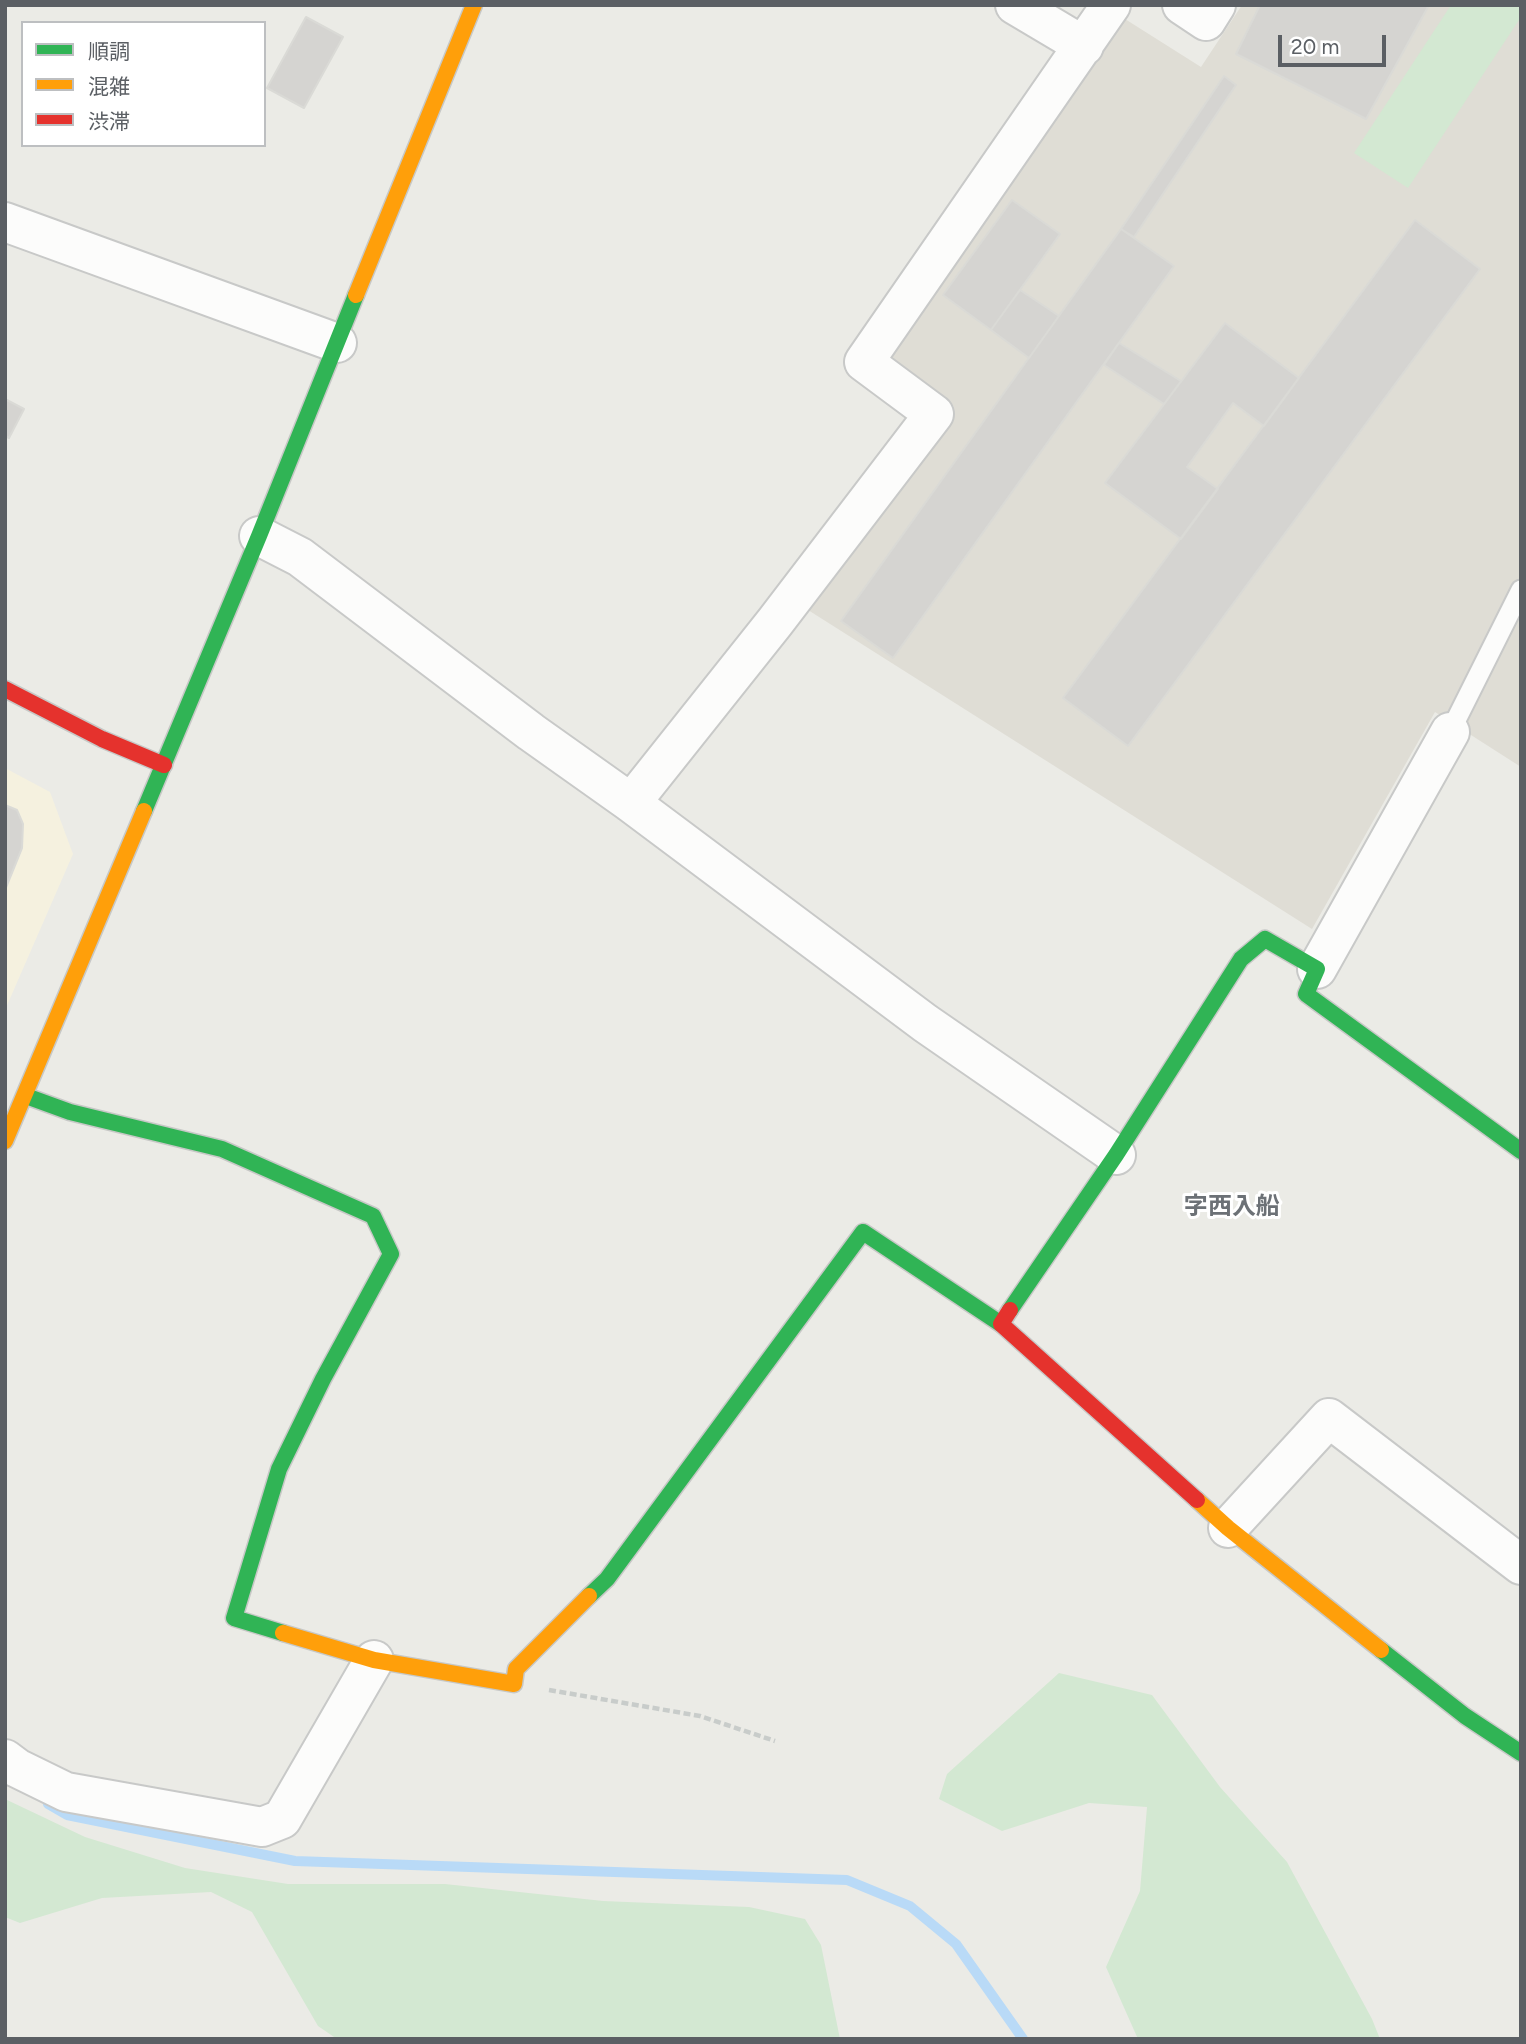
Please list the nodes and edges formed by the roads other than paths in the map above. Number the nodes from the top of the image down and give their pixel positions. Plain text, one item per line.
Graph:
1 (474, 5) edge
2 (1015, 5) edge
3 (1111, 5) edge
4 (1182, 5) edge
5 (1216, 5) edge
6 (1084, 46) junction
7 (5, 222) edge
8 (337, 343) junction
9 (259, 536) junction
10 (1521, 590) edge
11 (5, 689) edge
12 (1450, 732) joint
13 (164, 765) junction
14 (631, 803) junction
15 (1317, 969) junction
16 (26, 1097) junction
17 (5, 1140) edge
18 (1521, 1151) edge
19 (1116, 1155) junction
20 (1001, 1324) junction
21 (1228, 1528) junction
22 (1521, 1565) edge
23 (374, 1660) junction
24 (1521, 1753) edge
25 (5, 1759) edge

1 - 8 street
2 - 6 street
3 - 6 street
4 - 5 street
6 - 14 street
7 - 8 street
8 - 9 street
9 - 13 street
9 - 14 street
10 - 12 lane
11 - 13 street
12 - 15 street
13 - 16 street
14 - 19 street
15 - 18 street
15 - 19 street
16 - 17 street
16 - 23 street
19 - 20 street
20 - 21 street
20 - 23 street
21 - 22 street
21 - 24 street
23 - 25 street

